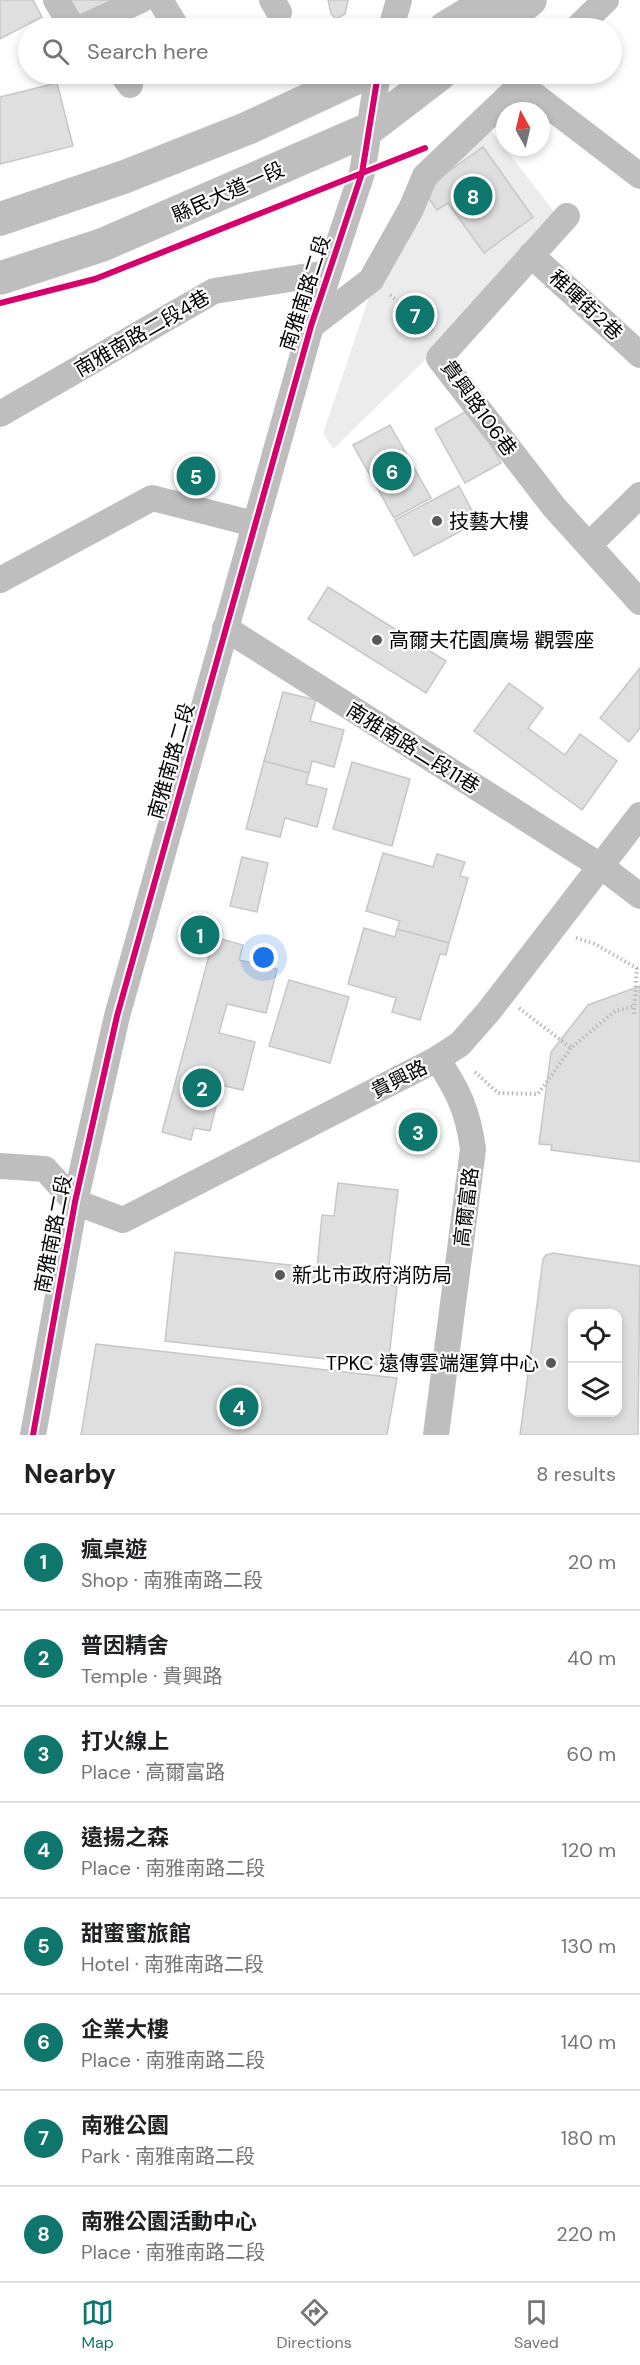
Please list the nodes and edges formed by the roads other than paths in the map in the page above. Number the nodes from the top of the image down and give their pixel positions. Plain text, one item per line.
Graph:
1 (56, 0) edge
2 (141, 0) edge
3 (159, 0) edge
4 (399, 0) edge
5 (491, 0) edge
6 (530, 0) edge
7 (606, 0) edge
8 (73, 18) edge
9 (104, 18) edge
10 (171, 18) edge
11 (394, 18) edge
12 (461, 18) edge
13 (508, 18) edge
14 (587, 18) edge
15 (375, 84) edge
16 (415, 84) edge
17 (522, 84) edge
18 (533, 84) edge
19 (368, 103) edge
20 (640, 176) edge
21 (567, 216) dead end
22 (0, 219) edge
23 (531, 255) junction
24 (328, 273) junction
25 (0, 278) edge
26 (311, 326) junction
27 (640, 354) edge
28 (0, 414) edge
29 (640, 495) edge
30 (254, 524) junction
31 (589, 545) junction
32 (0, 580) edge
33 (640, 602) edge
34 (225, 628) junction
35 (640, 815) edge
36 (602, 867) junction
37 (640, 896) edge
38 (444, 1054) junction
39 (0, 1166) edge
40 (75, 1202) junction
41 (33, 1435) edge
42 (436, 1435) edge

1 - 8 street
2 - 9 street
3 - 10 street
4 - 11 street
5 - 12 main road
6 - 13 main road
7 - 14 street
15 - 19 street, 南雅南路二段
16 - 19 main road, 縣民大道一段
17 - 26 street
18 - 20 street
19 - 22 main road, 縣民大道一段
19 - 24 street, 南雅南路二段
19 - 25 main road, 縣民大道一段
21 - 23 street, 貴興路106巷
23 - 27 street, 稚暉街2巷
23 - 31 street, 貴興路106巷
24 - 26 street, 南雅南路二段
24 - 28 street, 南雅南路二段4巷
26 - 30 street, 南雅南路二段
29 - 31 street
30 - 32 street
30 - 34 street, 南雅南路二段
31 - 33 street, 貴興路106巷
34 - 36 street, 南雅南路二段11巷
34 - 40 street, 南雅南路二段
35 - 36 street, 貴興路
36 - 37 street, 南雅南路二段11巷
36 - 38 street, 貴興路
38 - 40 street, 貴興路
38 - 42 street, 高爾富路
39 - 40 street
40 - 41 street, 南雅南路二段

